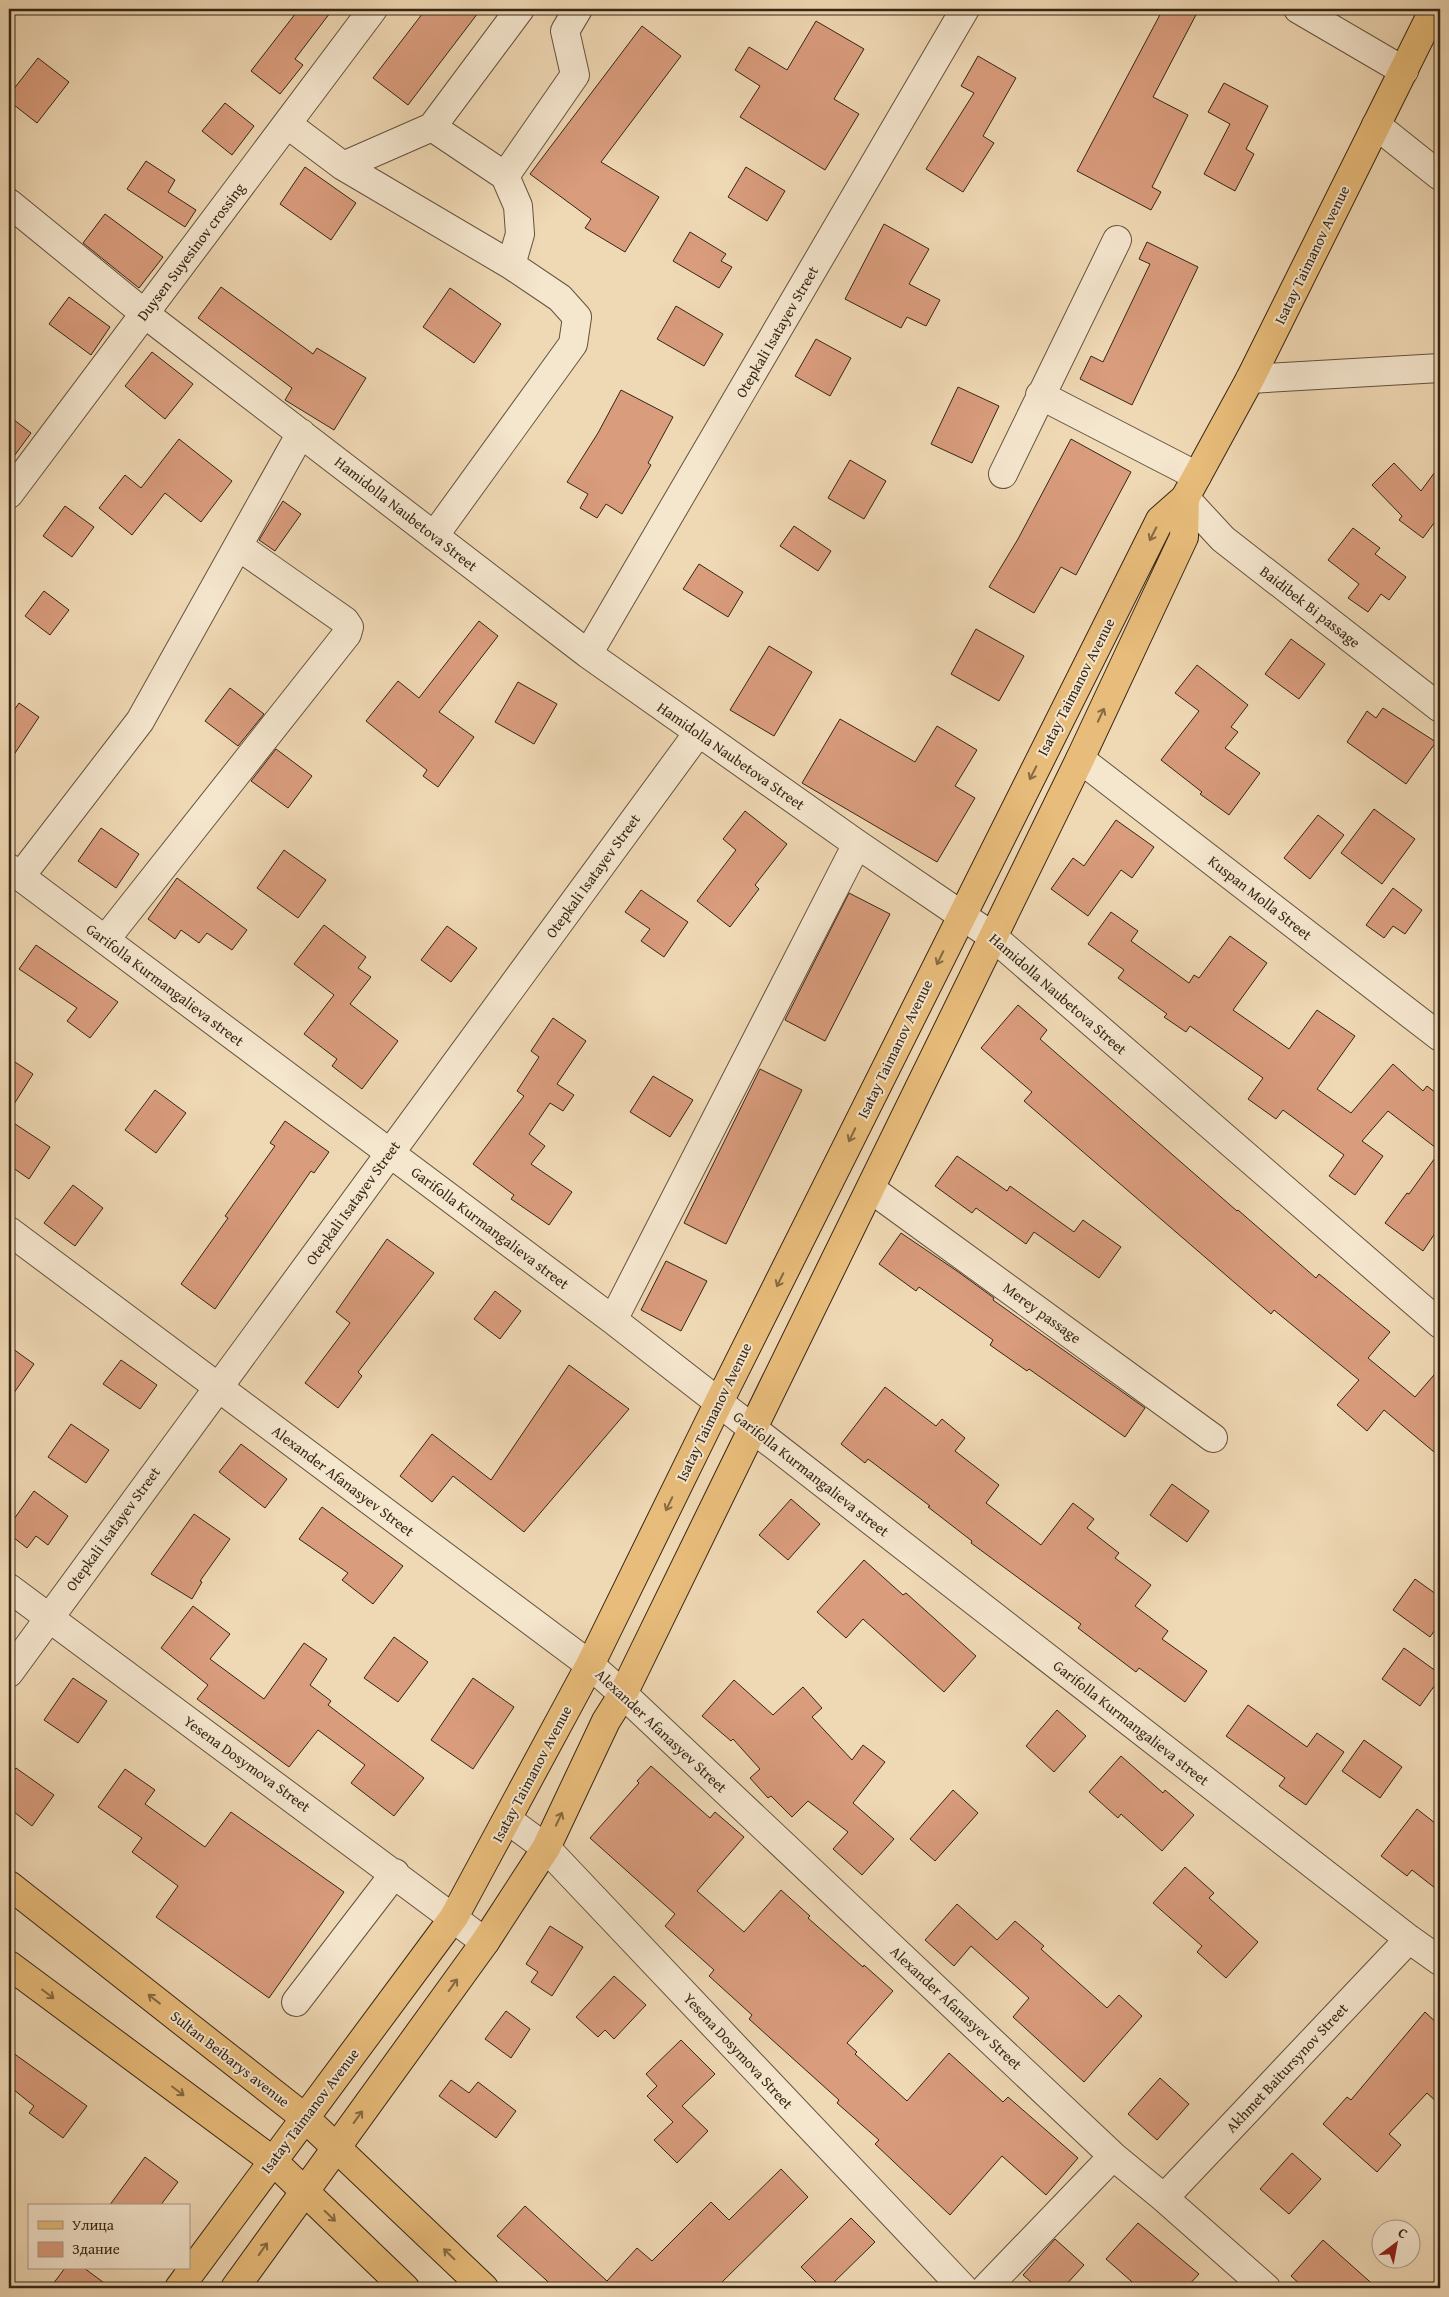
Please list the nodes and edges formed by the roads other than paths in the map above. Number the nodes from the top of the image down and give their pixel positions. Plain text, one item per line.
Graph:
1 (373, 9) edge
2 (520, 9) edge
3 (578, 9) edge
4 (965, 9) edge
5 (1298, 9) edge
6 (1434, 9) edge
7 (1404, 71) junction
8 (287, 124) junction
9 (1376, 125) junction
10 (432, 127) junction
11 (343, 166) junction
12 (505, 176) junction
13 (1440, 176) edge
14 (9, 203) edge
15 (1117, 240) dead end
16 (511, 265) junction
17 (145, 314) junction
18 (1440, 368) edge
19 (1250, 378) junction
20 (1040, 395) junction
21 (301, 433) junction
22 (1003, 474) dead end
23 (1191, 487) junction
24 (9, 494) edge
25 (434, 536) junction
26 (238, 546) junction
27 (588, 654) junction
28 (1440, 708) edge
29 (698, 733) junction
30 (1080, 759) junction
31 (857, 844) junction
32 (14, 872) edge
33 (962, 914) junction
34 (992, 936) junction
35 (105, 940) junction
36 (1440, 1037) edge
37 (390, 1153) junction
38 (871, 1189) junction
39 (9, 1231) edge
40 (613, 1320) junction
41 (1440, 1324) edge
42 (218, 1387) junction
43 (719, 1402) junction
44 (753, 1429) junction
45 (1213, 1438) dead end
46 (9, 1588) edge
47 (48, 1617) junction
48 (590, 1665) junction
49 (9, 1674) edge
50 (623, 1694) junction
51 (508, 1820) junction
52 (546, 1848) junction
53 (395, 1873) junction
54 (9, 1885) edge
55 (454, 1917) junction
56 (1409, 1939) junction
57 (485, 1942) junction
58 (1440, 1961) edge
59 (9, 1965) edge
60 (296, 2002) dead end
61 (305, 2118) junction
62 (337, 2146) junction
63 (1113, 2156) junction
64 (273, 2161) junction
65 (304, 2191) junction
66 (1164, 2198) junction
67 (179, 2288) edge
68 (234, 2288) edge
69 (405, 2288) edge
70 (484, 2288) edge
71 (963, 2288) edge
72 (986, 2288) edge
73 (1266, 2288) edge

1 - 8 street, Duysen Suyesinov crossing
2 - 10 street
3 - 12 street
4 - 27 street, Otepkali Isatayev Street
5 - 7 street
6 - 7 main road, Isatay Taimanov Avenue
7 - 9 main road, Isatay Taimanov Avenue
8 - 11 street
8 - 17 street, Duysen Suyesinov crossing
9 - 13 street
9 - 19 main road, Isatay Taimanov Avenue
10 - 11 street
10 - 12 street
11 - 16 street
12 - 16 street
14 - 17 street, Hamidolla Naubetova Street
15 - 20 street
16 - 25 street
17 - 21 street, Hamidolla Naubetova Street
17 - 24 street, Duysen Suyesinov crossing
18 - 19 street
19 - 23 main road, Isatay Taimanov Avenue
20 - 22 street
20 - 23 street
21 - 25 street, Hamidolla Naubetova Street
21 - 26 street
23 - 28 street, Baidibek Bi passage
30 -> 23 main road, Isatay Taimanov Avenue
23 -> 33 main road, Isatay Taimanov Avenue
25 - 27 street, Hamidolla Naubetova Street
26 - 32 street
26 - 35 street
27 - 29 street, Hamidolla Naubetova Street
29 - 31 street, Hamidolla Naubetova Street
29 - 37 street, Otepkali Isatayev Street
30 - 34 main road, Isatay Taimanov Avenue
30 - 36 street, Kuspan Molla Street
31 - 33 street, Hamidolla Naubetova Street
31 - 40 street
32 - 35 street, Garifolla Kurmangalieva street
33 - 34 street, Hamidolla Naubetova Street
33 -> 43 main road, Isatay Taimanov Avenue
34 - 38 main road, Isatay Taimanov Avenue
34 - 41 street, Hamidolla Naubetova Street
35 - 37 street, Garifolla Kurmangalieva street
37 - 40 street, Garifolla Kurmangalieva street
37 - 42 street, Otepkali Isatayev Street
38 - 44 main road, Isatay Taimanov Avenue
38 - 45 street, Merey passage
39 - 42 street, Alexander Afanasyev Street
40 - 43 street, Garifolla Kurmangalieva street
42 - 47 street, Otepkali Isatayev Street
42 - 48 street, Alexander Afanasyev Street
43 - 44 street, Garifolla Kurmangalieva street
43 -> 48 main road, Isatay Taimanov Avenue
44 - 50 main road, Isatay Taimanov Avenue
44 - 56 street, Garifolla Kurmangalieva street
46 - 47 street, Yesena Dosymova Street
47 - 49 street, Otepkali Isatayev Street
47 - 53 street, Yesena Dosymova Street
48 - 50 street, Alexander Afanasyev Street
48 - 51 main road, Isatay Taimanov Avenue
52 -> 50 main road, Isatay Taimanov Avenue
50 - 63 street, Alexander Afanasyev Street
51 - 52 street, Yesena Dosymova Street
51 - 55 main road, Isatay Taimanov Avenue
52 - 57 main road, Isatay Taimanov Avenue
52 - 71 street, Yesena Dosymova Street
53 - 55 street, Yesena Dosymova Street
53 - 60 street
61 -> 54 main road, Sultan Beibarys avenue
55 - 57 street, Yesena Dosymova Street
55 - 61 main road, Isatay Taimanov Avenue
56 - 58 street, Garifolla Kurmangalieva street
56 - 66 street, Akhmet Baitursynov Street
62 -> 57 main road, Isatay Taimanov Avenue
59 -> 64 main road
61 - 62 main road, Sultan Beibarys avenue
61 - 64 main road, Isatay Taimanov Avenue
62 - 65 main road, Isatay Taimanov Avenue
70 -> 62 main road, Sultan Beibarys avenue
63 - 66 street, Alexander Afanasyev Street
63 - 72 street
64 - 65 main road
64 - 67 main road, Isatay Taimanov Avenue
68 -> 65 main road, Isatay Taimanov Avenue
65 -> 69 main road
66 - 73 street, Alexander Afanasyev Street

